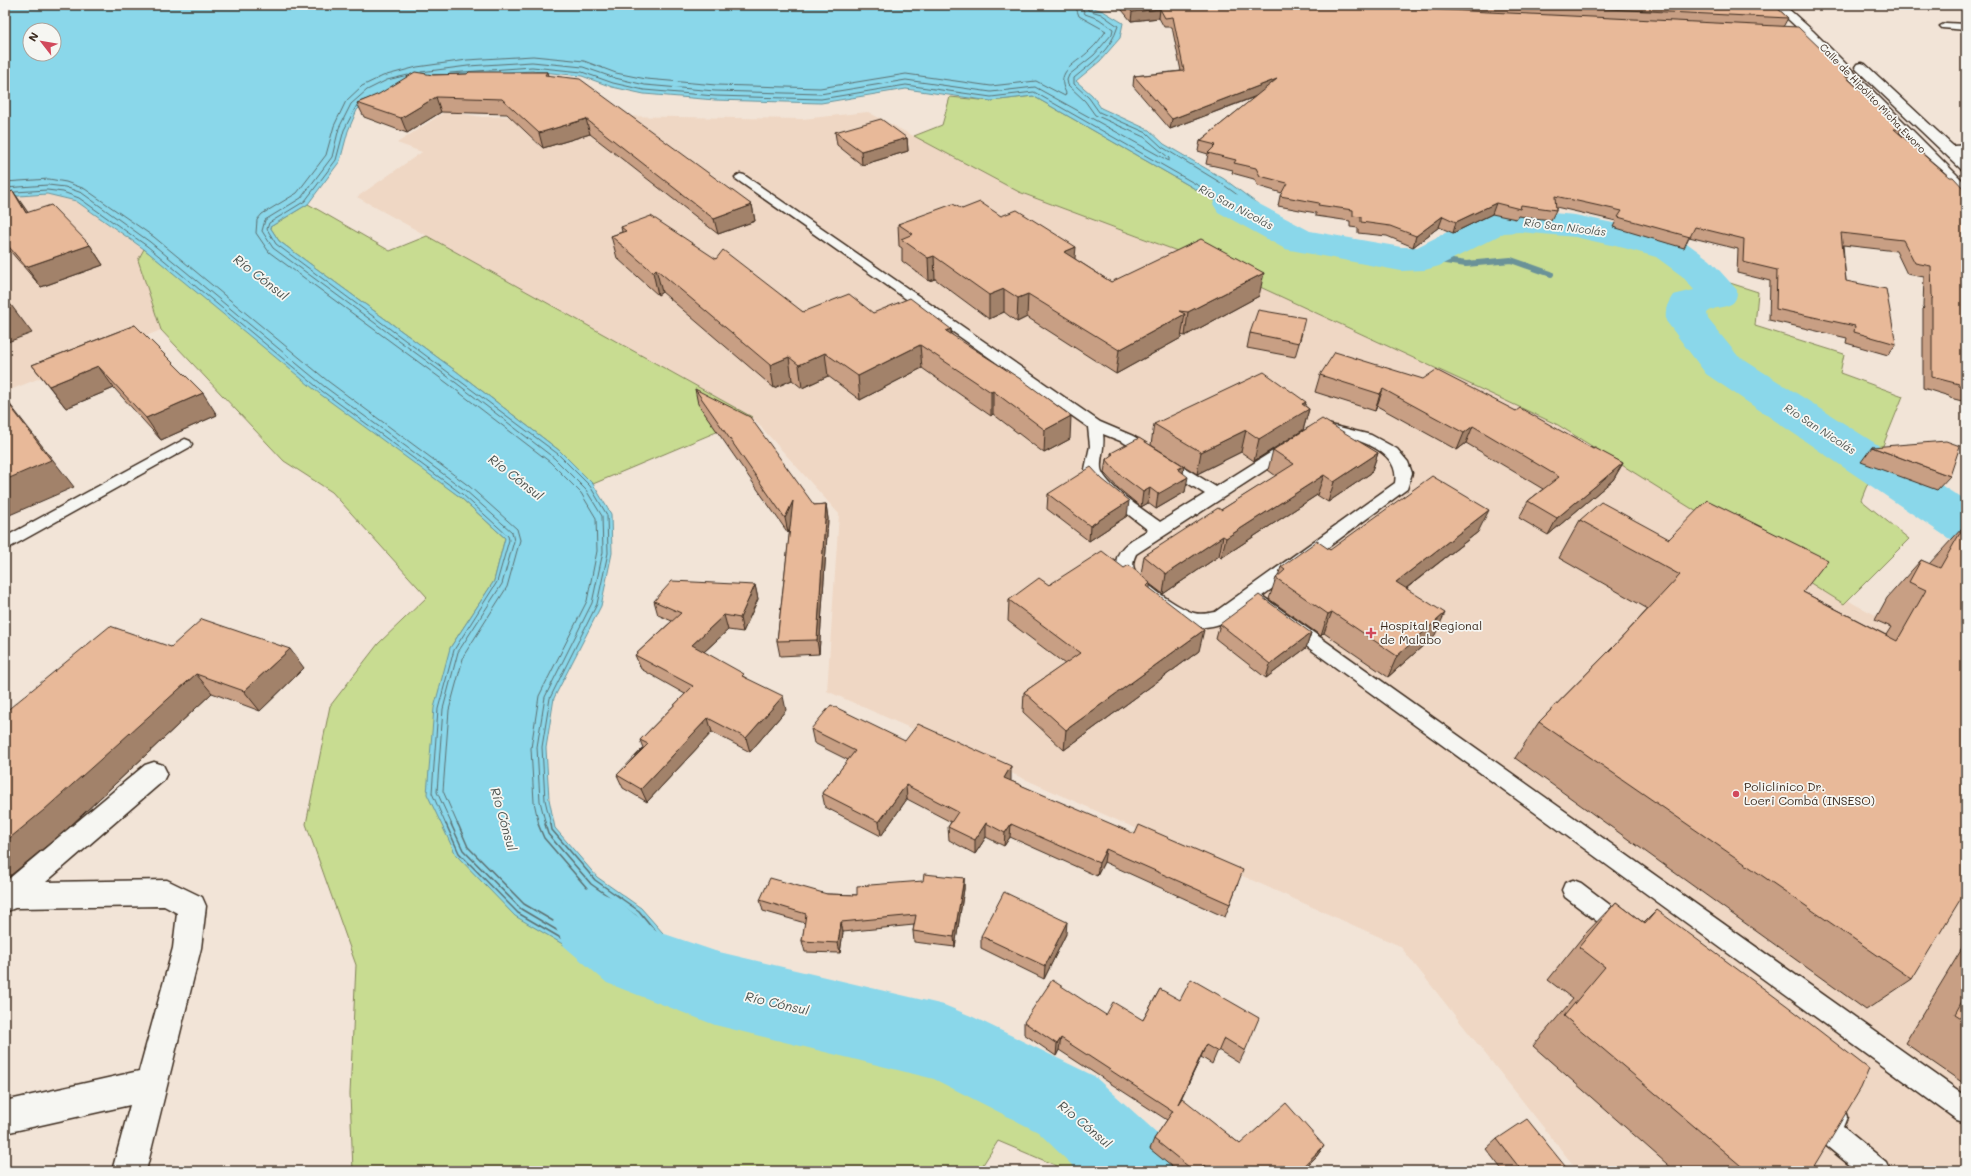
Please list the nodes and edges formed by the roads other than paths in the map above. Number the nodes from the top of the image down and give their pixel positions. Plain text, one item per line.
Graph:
1 (1778, 5) edge
2 (1808, 16) dead end
3 (1946, 26) dead end
4 (1966, 27) edge
5 (1793, 33) edge
6 (1809, 33) junction
7 (1831, 38) dead end
8 (1853, 59) dead end
9 (1966, 149) edge
10 (1949, 150) junction
11 (1966, 166) edge
12 (740, 177) dead end
13 (1966, 192) edge
14 (1095, 425) junction
15 (185, 444) dead end
16 (1215, 494) junction
17 (1159, 530) junction
18 (5, 544) edge
19 (1250, 596) junction
20 (154, 774) dead end
21 (1573, 890) dead end
22 (7, 897) edge
23 (1641, 942) edge
24 (152, 1084) junction
25 (1838, 1094) edge
26 (1966, 1111) edge
27 (5, 1117) edge
28 (129, 1171) edge
29 (1877, 1171) edge

1 - 6 main road, Calle de Hipólito Micha Eworo
2 - 7 main road, Calle de Hipólito Micha Eworo
3 - 4 main road
5 - 6 main road
6 - 13 main road, Calle de Hipólito Micha Eworo
8 - 10 main road, Calle de Hipólito Micha Eworo
9 - 10 main road
10 - 11 main road, Calle de Hipólito Micha Eworo
12 - 14 lane
14 - 16 lane
14 - 17 lane
15 - 18 lane
16 - 17 lane
16 - 19 lane
17 - 19 lane
19 - 26 lane
20 - 22 main road
21 - 23 lane
22 - 24 main road
24 - 27 main road
24 - 28 main road
25 - 29 lane

